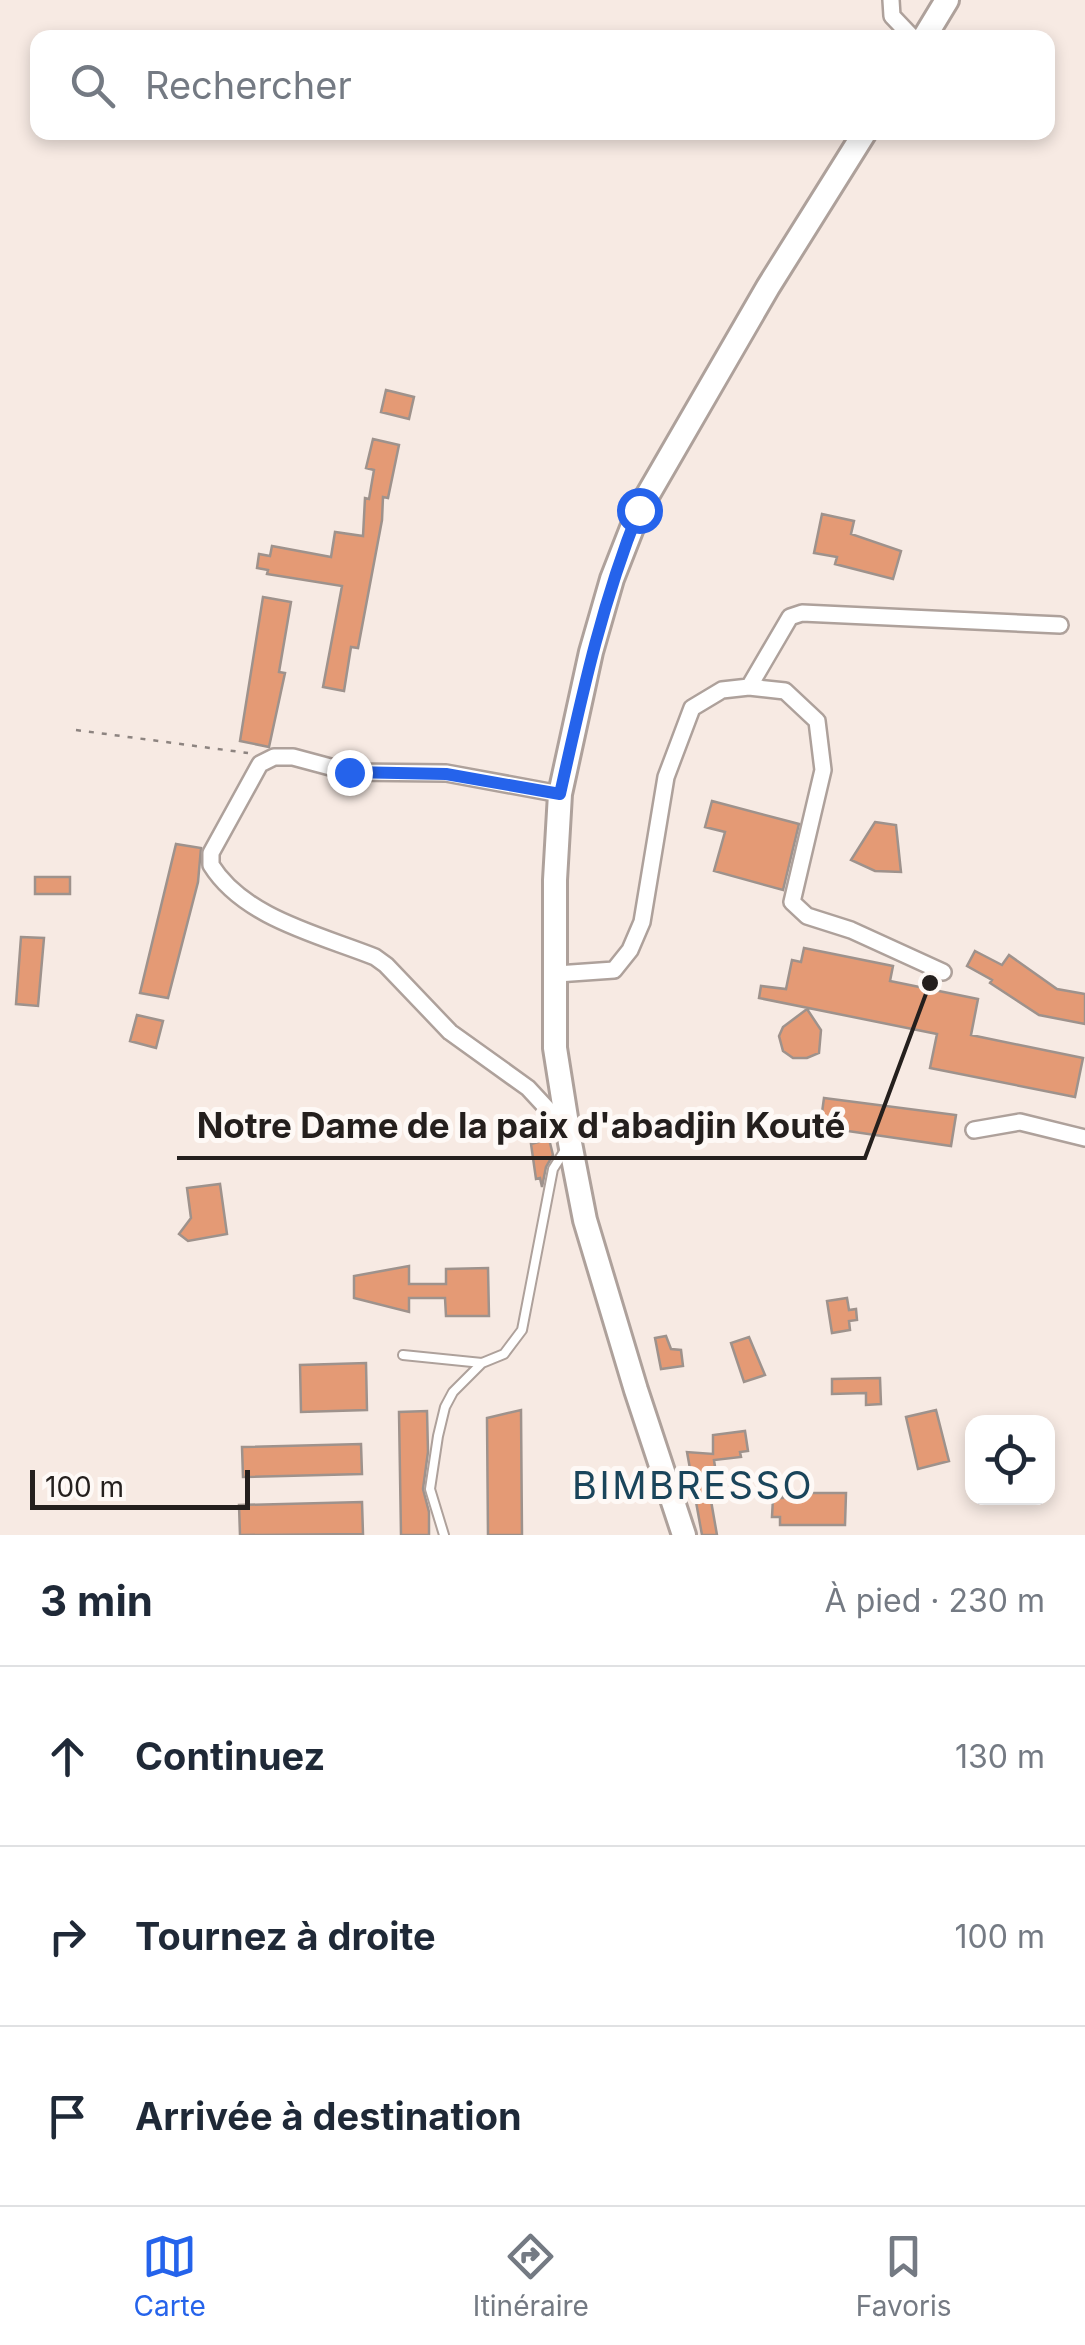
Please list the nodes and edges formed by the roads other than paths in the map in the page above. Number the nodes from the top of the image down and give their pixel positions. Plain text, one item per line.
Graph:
1 (891, 0) edge
2 (947, 0) edge
3 (905, 30) edge
4 (929, 30) edge
5 (860, 140) edge
6 (1060, 625) dead end
7 (749, 687) junction
8 (560, 794) junction
9 (943, 972) dead end
10 (556, 974) junction
11 (974, 1130) dead end
12 (569, 1137) junction
13 (1085, 1138) edge
14 (404, 1356) dead end
15 (482, 1363) junction
16 (444, 1535) edge
17 (684, 1535) edge

1 - 3 street
2 - 4 street
5 - 8 street
6 - 7 street
7 - 9 street
7 - 10 street
8 - 10 street
8 - 12 street
10 - 12 street
11 - 13 street
12 - 15 lane
12 - 17 street
14 - 15 lane
15 - 16 lane

